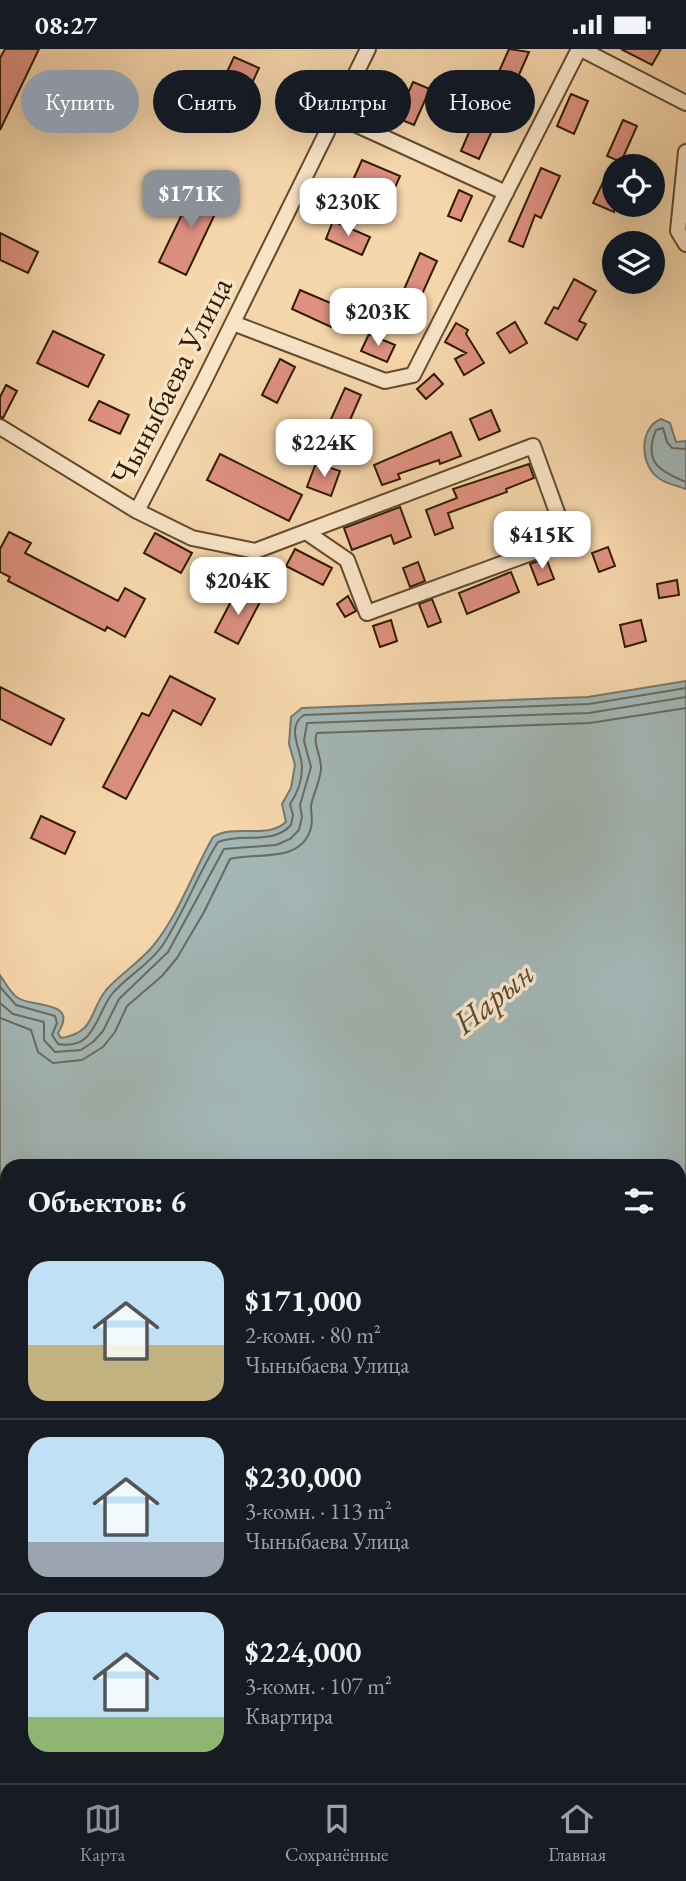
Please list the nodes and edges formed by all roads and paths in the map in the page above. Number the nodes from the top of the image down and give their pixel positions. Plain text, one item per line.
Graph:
1 (368, 49) edge
2 (580, 49) edge
3 (358, 70) edge
4 (686, 103) edge
5 (326, 133) edge
6 (374, 133) edge
7 (686, 152) edge
8 (506, 193) junction
9 (686, 244) edge
10 (233, 323) junction
11 (0, 427) edge
12 (136, 511) junction
13 (306, 532) junction

1 - 3 street, Чыныбаева Улица
2 - 4 street
2 - 8 street
5 - 10 street, Чыныбаева Улица
6 - 8 street
7 - 9 street
8 - 10 street
10 - 12 street, Чыныбаева Улица
11 - 12 street
12 - 13 street
13 - 13 street

